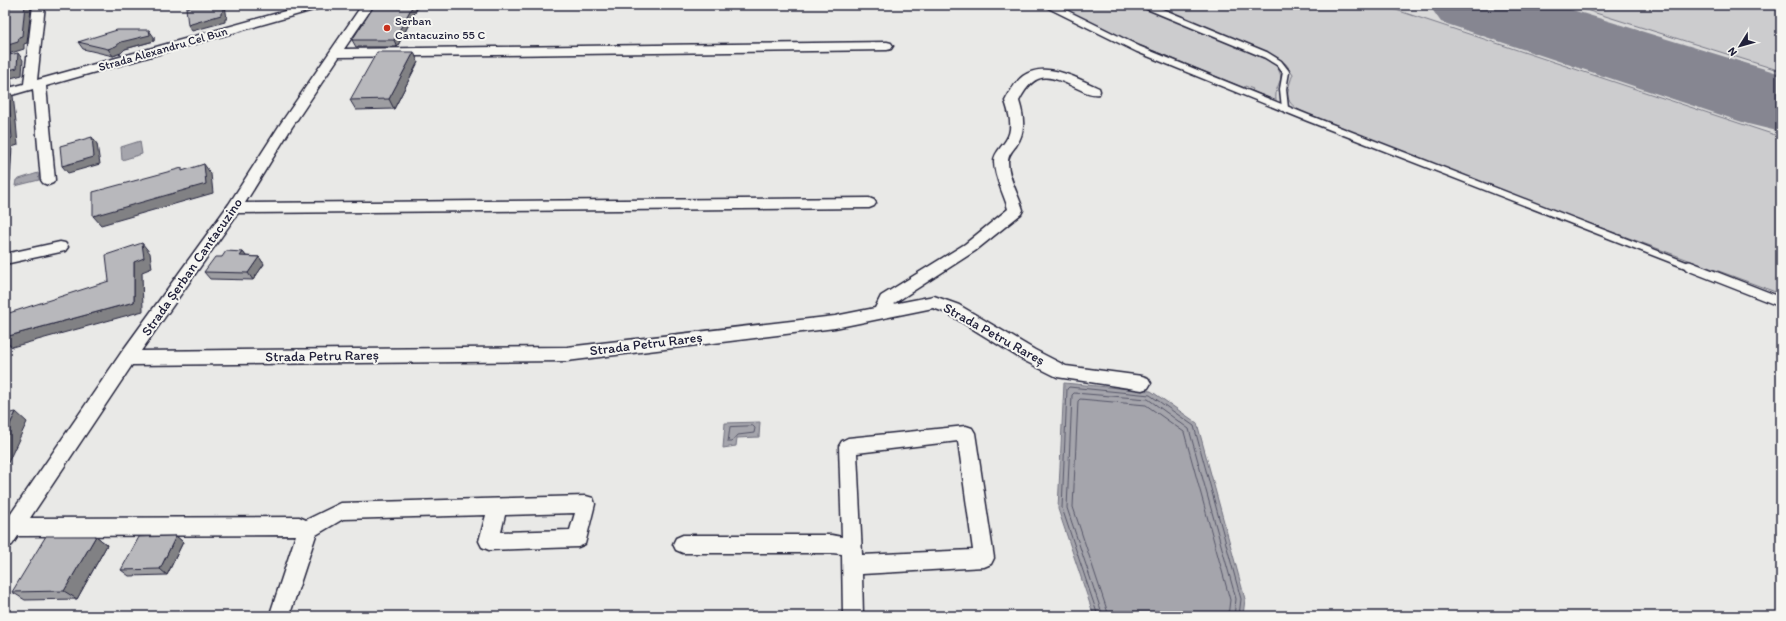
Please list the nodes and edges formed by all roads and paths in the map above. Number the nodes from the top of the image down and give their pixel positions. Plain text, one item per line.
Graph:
1 (39, 5) edge
2 (320, 5) edge
3 (368, 5) edge
4 (1049, 5) edge
5 (1145, 5) edge
6 (887, 46) dead end
7 (33, 51) junction
8 (336, 53) junction
9 (19, 55) edge
10 (35, 85) junction
11 (1094, 91) dead end
12 (5, 93) edge
13 (1285, 108) junction
14 (48, 180) dead end
15 (869, 203) dead end
16 (234, 208) junction
17 (60, 247) dead end
18 (5, 259) edge
19 (1781, 302) edge
20 (881, 312) junction
21 (127, 358) junction
22 (1142, 383) dead end
23 (497, 507) junction
24 (306, 530) junction
25 (9, 533) edge
26 (683, 544) dead end
27 (853, 556) junction
28 (281, 616) edge
29 (853, 616) edge

1 - 7 street
2 - 10 street, Strada Alexandru Cel Bun
3 - 8 street, Strada Șerban Cantacuzino
4 - 13 lane
5 - 13 lane
6 - 8 street
7 - 9 street
7 - 10 street
8 - 16 street, Strada Șerban Cantacuzino
10 - 12 street, Strada Alexandru Cel Bun
10 - 14 street
11 - 20 street
13 - 19 lane
15 - 16 street
16 - 21 street, Strada Șerban Cantacuzino
17 - 18 street
20 - 21 street, Strada Petru Rareș
20 - 22 street, Strada Petru Rareș
21 - 25 street, Strada Șerban Cantacuzino
23 - 23 street
23 - 24 street
24 - 25 street, Strada Șerban Cantacuzino
24 - 28 street
26 - 27 street
27 - 27 street
27 - 29 street

